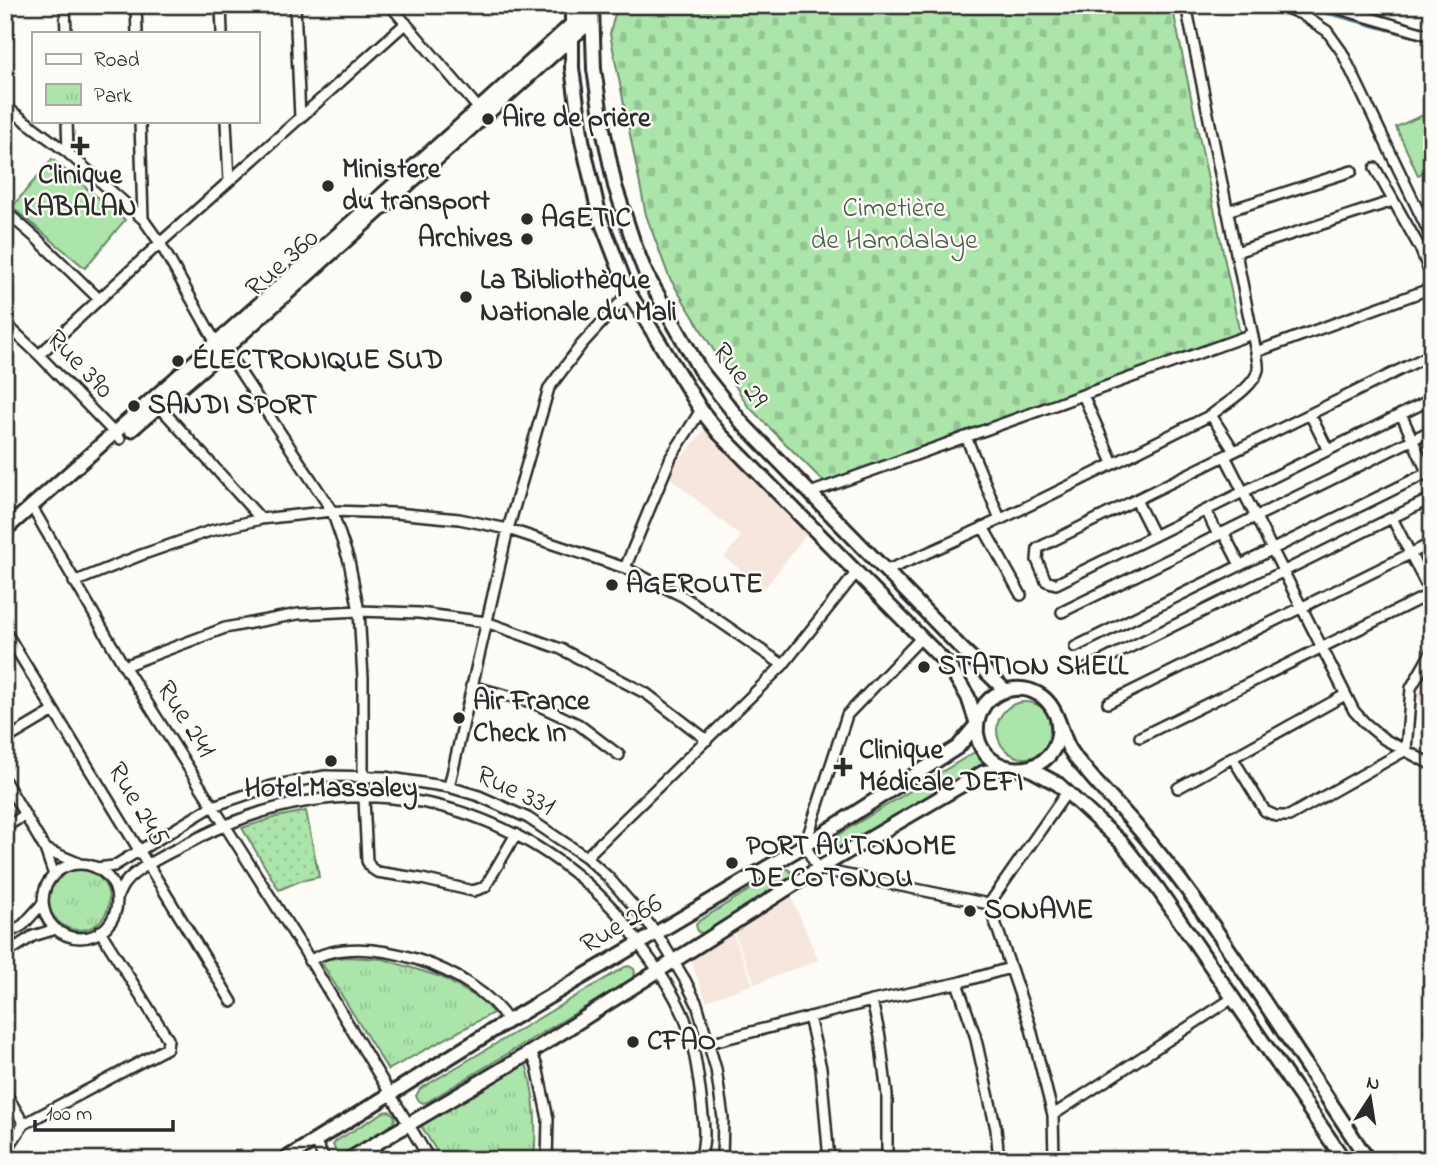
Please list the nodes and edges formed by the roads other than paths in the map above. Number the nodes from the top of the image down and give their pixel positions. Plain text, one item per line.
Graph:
1 (65, 5) edge
2 (136, 5) edge
3 (221, 5) edge
4 (295, 5) edge
5 (390, 5) edge
6 (572, 5) edge
7 (1186, 5) edge
8 (1279, 5) edge
9 (1326, 5) edge
10 (593, 6) edge
11 (1303, 10) edge
12 (592, 22) junction
13 (406, 23) junction
14 (572, 25) junction
15 (66, 32) edge
16 (137, 32) edge
17 (222, 32) edge
18 (1432, 36) edge
19 (571, 38) junction
20 (5, 106) edge
21 (479, 108) junction
22 (300, 118) junction
23 (67, 122) edge
24 (139, 122) edge
25 (226, 122) edge
26 (68, 153) junction
27 (1375, 168) dead end
28 (1352, 170) dead end
29 (229, 181) junction
30 (1393, 201) junction
31 (5, 211) edge
32 (1227, 211) junction
33 (143, 219) junction
34 (1432, 239) edge
35 (160, 243) junction
36 (1236, 252) junction
37 (1432, 278) edge
38 (1432, 288) edge
39 (629, 293) junction
40 (99, 299) junction
41 (5, 323) edge
42 (1252, 334) junction
43 (221, 346) junction
44 (1256, 352) junction
45 (1432, 354) edge
46 (39, 355) junction
47 (1083, 395) junction
48 (1432, 399) edge
49 (159, 406) junction
50 (701, 410) junction
51 (1310, 414) junction
52 (1401, 414) junction
53 (1211, 415) junction
54 (1432, 430) edge
55 (117, 437) junction
56 (966, 437) junction
57 (1412, 439) junction
58 (1328, 450) junction
59 (1229, 454) junction
60 (1113, 463) junction
61 (1428, 470) edge
62 (1432, 483) edge
63 (1243, 492) junction
64 (810, 493) junction
65 (1432, 498) edge
66 (1136, 500) junction
67 (1206, 510) junction
68 (332, 511) junction
69 (36, 514) junction
70 (1256, 516) junction
71 (1392, 517) junction
72 (261, 519) junction
73 (1000, 519) junction
74 (983, 527) junction
75 (508, 529) junction
76 (5, 530) edge
77 (1221, 534) junction
78 (1154, 536) junction
79 (5, 541) edge
80 (1432, 543) edge
81 (1272, 550) junction
82 (1410, 554) junction
83 (1240, 565) junction
84 (625, 568) junction
85 (885, 571) junction
86 (1283, 571) junction
87 (856, 573) junction
88 (74, 582) junction
89 (1021, 595) dead end
90 (1431, 595) edge
91 (1301, 607) junction
92 (359, 611) junction
93 (1062, 612) dead end
94 (486, 622) junction
95 (5, 631) edge
96 (921, 638) junction
97 (1074, 647) dead end
98 (1321, 648) junction
99 (1432, 651) edge
100 (783, 665) junction
101 (124, 666) junction
102 (1088, 668) dead end
103 (471, 687) junction
104 (1005, 690) junction
105 (1345, 695) junction
106 (1108, 703) dead end
107 (54, 710) junction
108 (1057, 718) junction
109 (977, 724) junction
110 (1140, 737) dead end
111 (5, 740) edge
112 (706, 740) junction
113 (1406, 750) junction
114 (619, 755) dead end
115 (1233, 757) junction
116 (1432, 765) edge
117 (1021, 769) junction
118 (363, 777) junction
119 (5, 781) edge
120 (449, 786) junction
121 (1178, 788) dead end
122 (1067, 792) junction
123 (364, 797) junction
124 (213, 806) junction
125 (25, 815) junction
126 (225, 825) junction
127 (5, 827) edge
128 (516, 834) junction
129 (805, 845) junction
130 (45, 849) junction
131 (138, 850) junction
132 (586, 857) junction
133 (79, 864) junction
134 (148, 866) junction
135 (96, 868) junction
136 (818, 869) junction
137 (54, 875) junction
138 (117, 898) junction
139 (43, 903) junction
140 (989, 904) junction
141 (56, 929) junction
142 (100, 931) junction
143 (656, 932) junction
144 (5, 935) edge
145 (639, 943) junction
146 (5, 954) edge
147 (309, 961) junction
148 (673, 961) junction
149 (1010, 968) junction
150 (659, 970) junction
151 (957, 983) junction
152 (1233, 998) junction
153 (872, 1000) junction
154 (232, 1002) dead end
155 (809, 1017) junction
156 (508, 1021) junction
157 (709, 1043) junction
158 (531, 1052) junction
159 (5, 1092) edge
160 (391, 1094) junction
161 (1053, 1115) junction
162 (24, 1124) junction
163 (410, 1124) junction
164 (314, 1142) junction
165 (5, 1152) edge
166 (284, 1160) edge
167 (325, 1160) edge
168 (348, 1160) edge
169 (430, 1160) edge
170 (547, 1160) edge
171 (701, 1160) edge
172 (722, 1160) edge
173 (829, 1160) edge
174 (887, 1160) edge
175 (999, 1160) edge
176 (1054, 1160) edge
177 (1344, 1160) edge
178 (1368, 1160) edge

1 - 15 street
2 - 16 street
3 - 17 street
4 - 22 street
5 - 13 street
6 - 14 main road
7 - 32 street
8 - 11 street
9 - 18 street
10 - 12 main road, Rue 29
10 - 14 main road
11 - 34 street
12 - 19 main road, Rue 360
12 - 64 main road, Rue 29
13 - 21 street
13 - 22 street
14 - 19 main road
14 - 21 main road
19 - 39 main road
19 - 43 main road, Rue 360
20 - 26 street
21 - 43 main road
22 - 29 street
23 - 26 street
24 - 33 street
25 - 29 street
26 - 33 street
27 - 30 street
28 - 32 street
29 - 35 street
30 - 36 street
30 - 37 street
31 - 40 street
32 - 36 street
33 - 35 street
35 - 40 street
35 - 43 street
36 - 42 street
38 - 44 street
39 - 50 main road
39 - 75 street
40 - 46 street
41 - 46 street, Rue 390
42 - 44 street
42 - 47 street
43 - 49 main road, Rue 360
43 - 55 main road
43 - 68 street
44 - 53 street
45 - 51 street
46 - 55 street, Rue 390
47 - 56 street
47 - 60 street
48 - 52 street
49 - 55 main road, Rue 360
49 - 72 street
50 - 84 street
50 - 87 main road
51 - 58 street
51 - 59 street
52 - 57 street
52 - 58 street
53 - 59 street
53 - 60 street
54 - 57 street
55 - 69 main road, Rue 360
55 - 76 main road
56 - 64 street
56 - 73 street
57 - 61 street
57 - 70 street
58 - 63 street
59 - 63 street
59 - 66 street
60 - 73 street
61 - 62 street
61 - 81 street
63 - 67 street
63 - 70 street
64 - 85 main road, Rue 29
65 - 71 street
66 - 78 street
66 - 78 street
67 - 77 street
67 - 78 street
68 - 72 street
68 - 75 street
68 - 92 street
69 - 79 main road, Rue 360
69 - 88 street, Rue 241
70 - 77 street
70 - 81 street
71 - 82 street
71 - 86 street
72 - 88 street
73 - 74 street
74 - 85 street
74 - 89 street
75 - 84 street
75 - 94 street
77 - 83 street
77 - 93 street
80 - 82 street
81 - 83 street
81 - 86 street
82 - 90 street
82 - 91 street
83 - 97 street
84 - 100 street
85 - 104 main road, Rue 29
86 - 91 street
86 - 102 street
87 - 96 main road
87 - 100 street
88 - 101 street, Rue 241
90 - 98 street
91 - 98 street
91 - 106 street
92 - 94 street
92 - 101 street
92 - 118 street
94 - 103 street
94 - 112 street
95 - 107 street, Rue 245
96 - 109 main road
96 - 129 street
98 - 105 street
98 - 110 street
99 - 113 street
100 - 112 street
101 - 124 street, Rue 241
103 - 114 street
103 - 120 street
104 - 108 main road
104 - 109 main road
105 - 113 street
105 - 115 street
107 - 111 street
107 - 131 street, Rue 245
108 - 117 main road
108 - 178 main road
109 - 117 main road
109 - 129 main road, Rue 266
112 - 132 street
113 - 115 street
113 - 116 street
115 - 121 street
117 - 122 main road
117 - 136 main road, Rue 266
118 - 120 street, Rue 331
118 - 123 street
118 - 124 street, Rue 331
119 - 125 street
120 - 132 street, Rue 331
122 - 140 street
122 - 152 main road
123 - 126 street, Rue 331
123 - 128 street, Rue 331
123 - 128 street
124 - 126 street, Rue 241
124 - 131 street, Rue 331
125 - 127 street
125 - 130 street
126 - 134 street, Rue 331
126 - 147 street, Rue 241
128 - 145 street, Rue 331
129 - 136 street
129 - 143 main road, Rue 266
130 - 133 street
130 - 137 street
131 - 134 street, Rue 245
131 - 135 street, Rue 331
132 - 143 street, Rue 331
133 - 135 street
133 - 137 street
134 - 138 street, Rue 331
134 - 154 street, Rue 245
135 - 138 street
136 - 140 street
136 - 148 main road, Rue 266
137 - 139 street
138 - 142 street
139 - 141 street
139 - 144 street
140 - 149 street
141 - 142 street
141 - 146 street
142 - 162 street
143 - 145 main road, Rue 266
143 - 148 street, Rue 331
145 - 150 street, Rue 331
145 - 156 main road, Rue 266
147 - 156 street
147 - 160 street
148 - 150 main road, Rue 266
148 - 157 street, Rue 331
149 - 151 street
149 - 161 street
150 - 158 main road, Rue 266
150 - 171 street, Rue 331
151 - 153 street
151 - 175 street
152 - 161 street
152 - 177 main road
153 - 155 street
153 - 174 street
155 - 157 street
155 - 173 street
156 - 160 main road, Rue 266
157 - 172 street, Rue 331
158 - 163 main road, Rue 266
158 - 170 street
159 - 162 street
160 - 163 street
160 - 164 main road, Rue 266
161 - 176 street
162 - 165 street
163 - 168 main road, Rue 266
163 - 169 street
164 - 166 main road, Rue 266
164 - 167 street

